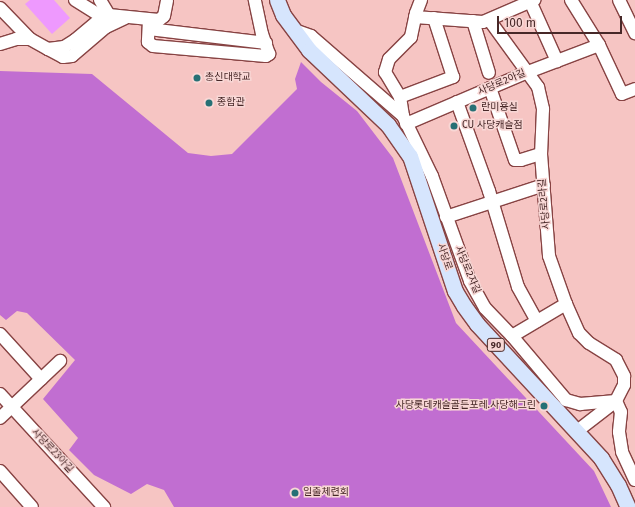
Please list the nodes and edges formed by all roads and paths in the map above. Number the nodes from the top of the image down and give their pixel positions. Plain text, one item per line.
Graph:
1 (75, 0) edge
2 (100, 0) edge
3 (167, 0) edge
4 (255, 0) edge
5 (277, 0) edge
6 (421, 0) edge
7 (571, 0) edge
8 (619, 0) edge
9 (532, 1) edge
10 (0, 8) edge
11 (105, 16) junction
12 (415, 17) junction
13 (126, 18) junction
14 (434, 18) junction
15 (490, 21) junction
16 (473, 22) junction
17 (149, 24) junction
18 (294, 30) junction
19 (635, 33) edge
20 (30, 39) junction
21 (266, 43) junction
22 (0, 44) edge
23 (599, 45) junction
24 (48, 49) junction
25 (557, 61) junction
26 (528, 72) junction
27 (489, 73) dead end
28 (490, 88) junction
29 (635, 89) edge
30 (400, 97) junction
31 (457, 102) junction
32 (404, 120) junction
33 (541, 154) junction
34 (544, 185) junction
35 (492, 202) junction
36 (446, 217) junction
37 (566, 304) junction
38 (537, 321) junction
39 (0, 334) edge
40 (512, 336) junction
41 (60, 361) dead end
42 (41, 379) junction
43 (0, 394) edge
44 (616, 401) junction
45 (12, 407) junction
46 (0, 418) edge
47 (577, 431) junction
48 (0, 471) edge
49 (635, 480) edge
50 (32, 507) edge
51 (104, 507) edge
52 (628, 507) edge

1 - 11 street
2 - 11 street
3 - 17 street
4 - 21 street
5 - 18 main road, 사당로 / 90
6 - 12 street, 사당로2자길
7 - 23 street
8 - 19 street
9 - 15 street
9 - 25 street
10 - 20 street
11 - 13 street
11 - 24 street
12 - 14 street
12 - 30 street, 사당로2자길
13 - 17 street
13 - 24 street
14 - 16 street
14 - 30 street
15 - 16 street
15 - 26 street, 사당로2라길
16 - 27 street
17 - 21 street
17 - 21 street
18 - 32 street
18 - 47 main road, 사당로 / 90
20 - 22 street
20 - 24 street
23 - 25 street, 사당로2아길
23 - 29 street
25 - 26 street, 사당로2아길
26 - 28 street, 사당로2아길
26 - 33 street, 사당로2라길
28 - 31 street, 사당로2아길
28 - 33 street
30 - 32 street, 사당로2자길
31 - 32 street, 사당로2아길
31 - 35 street
32 - 36 street, 사당로2자길
33 - 34 street, 사당로2라길
34 - 35 street
34 - 37 street, 사당로2라길
35 - 36 street
35 - 38 street
36 - 40 street, 사당로2자길
37 - 38 street
37 - 44 street, 사당로2라길
38 - 40 street
39 - 42 street
40 - 44 street, 사당로2자길
41 - 42 street
42 - 45 street
43 - 45 street, 사당로23아길
44 - 47 street
44 - 49 street
45 - 46 street
45 - 51 street, 사당로23아길
47 - 52 main road, 사당로 / 90
48 - 50 street

